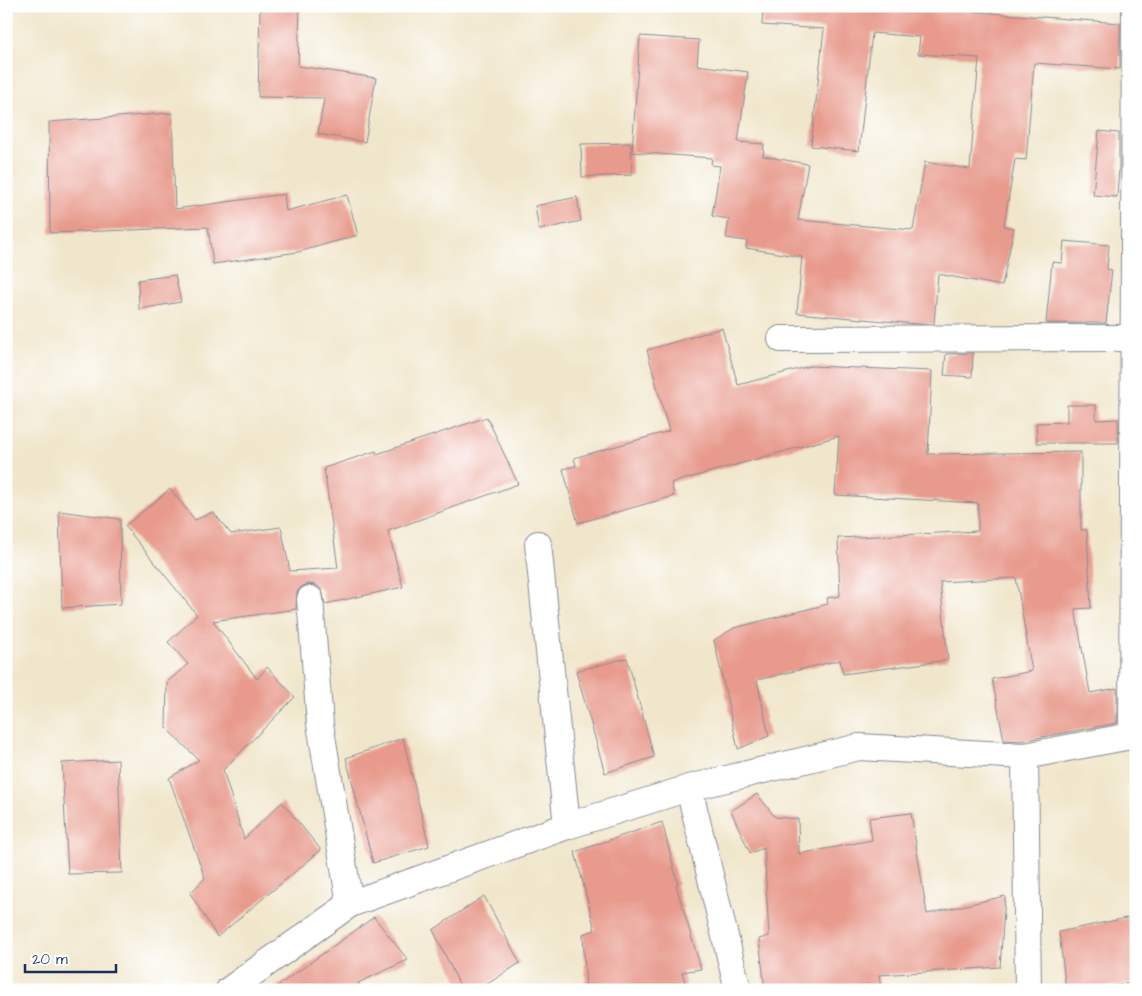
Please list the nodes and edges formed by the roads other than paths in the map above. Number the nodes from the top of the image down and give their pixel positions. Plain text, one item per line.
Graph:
1 (1135, 6) edge
2 (1133, 338) junction
3 (781, 339) dead end
4 (538, 544) dead end
5 (310, 599) dead end
6 (1134, 736) edge
7 (1025, 756) junction
8 (689, 788) junction
9 (567, 826) junction
10 (350, 904) junction
11 (229, 990) edge
12 (738, 990) edge
13 (1028, 990) edge

1 - 2 street
2 - 3 street
2 - 6 street
4 - 9 street
5 - 10 street
6 - 7 street
7 - 8 street
7 - 13 street
8 - 9 street
8 - 12 street
9 - 10 street
10 - 11 street

